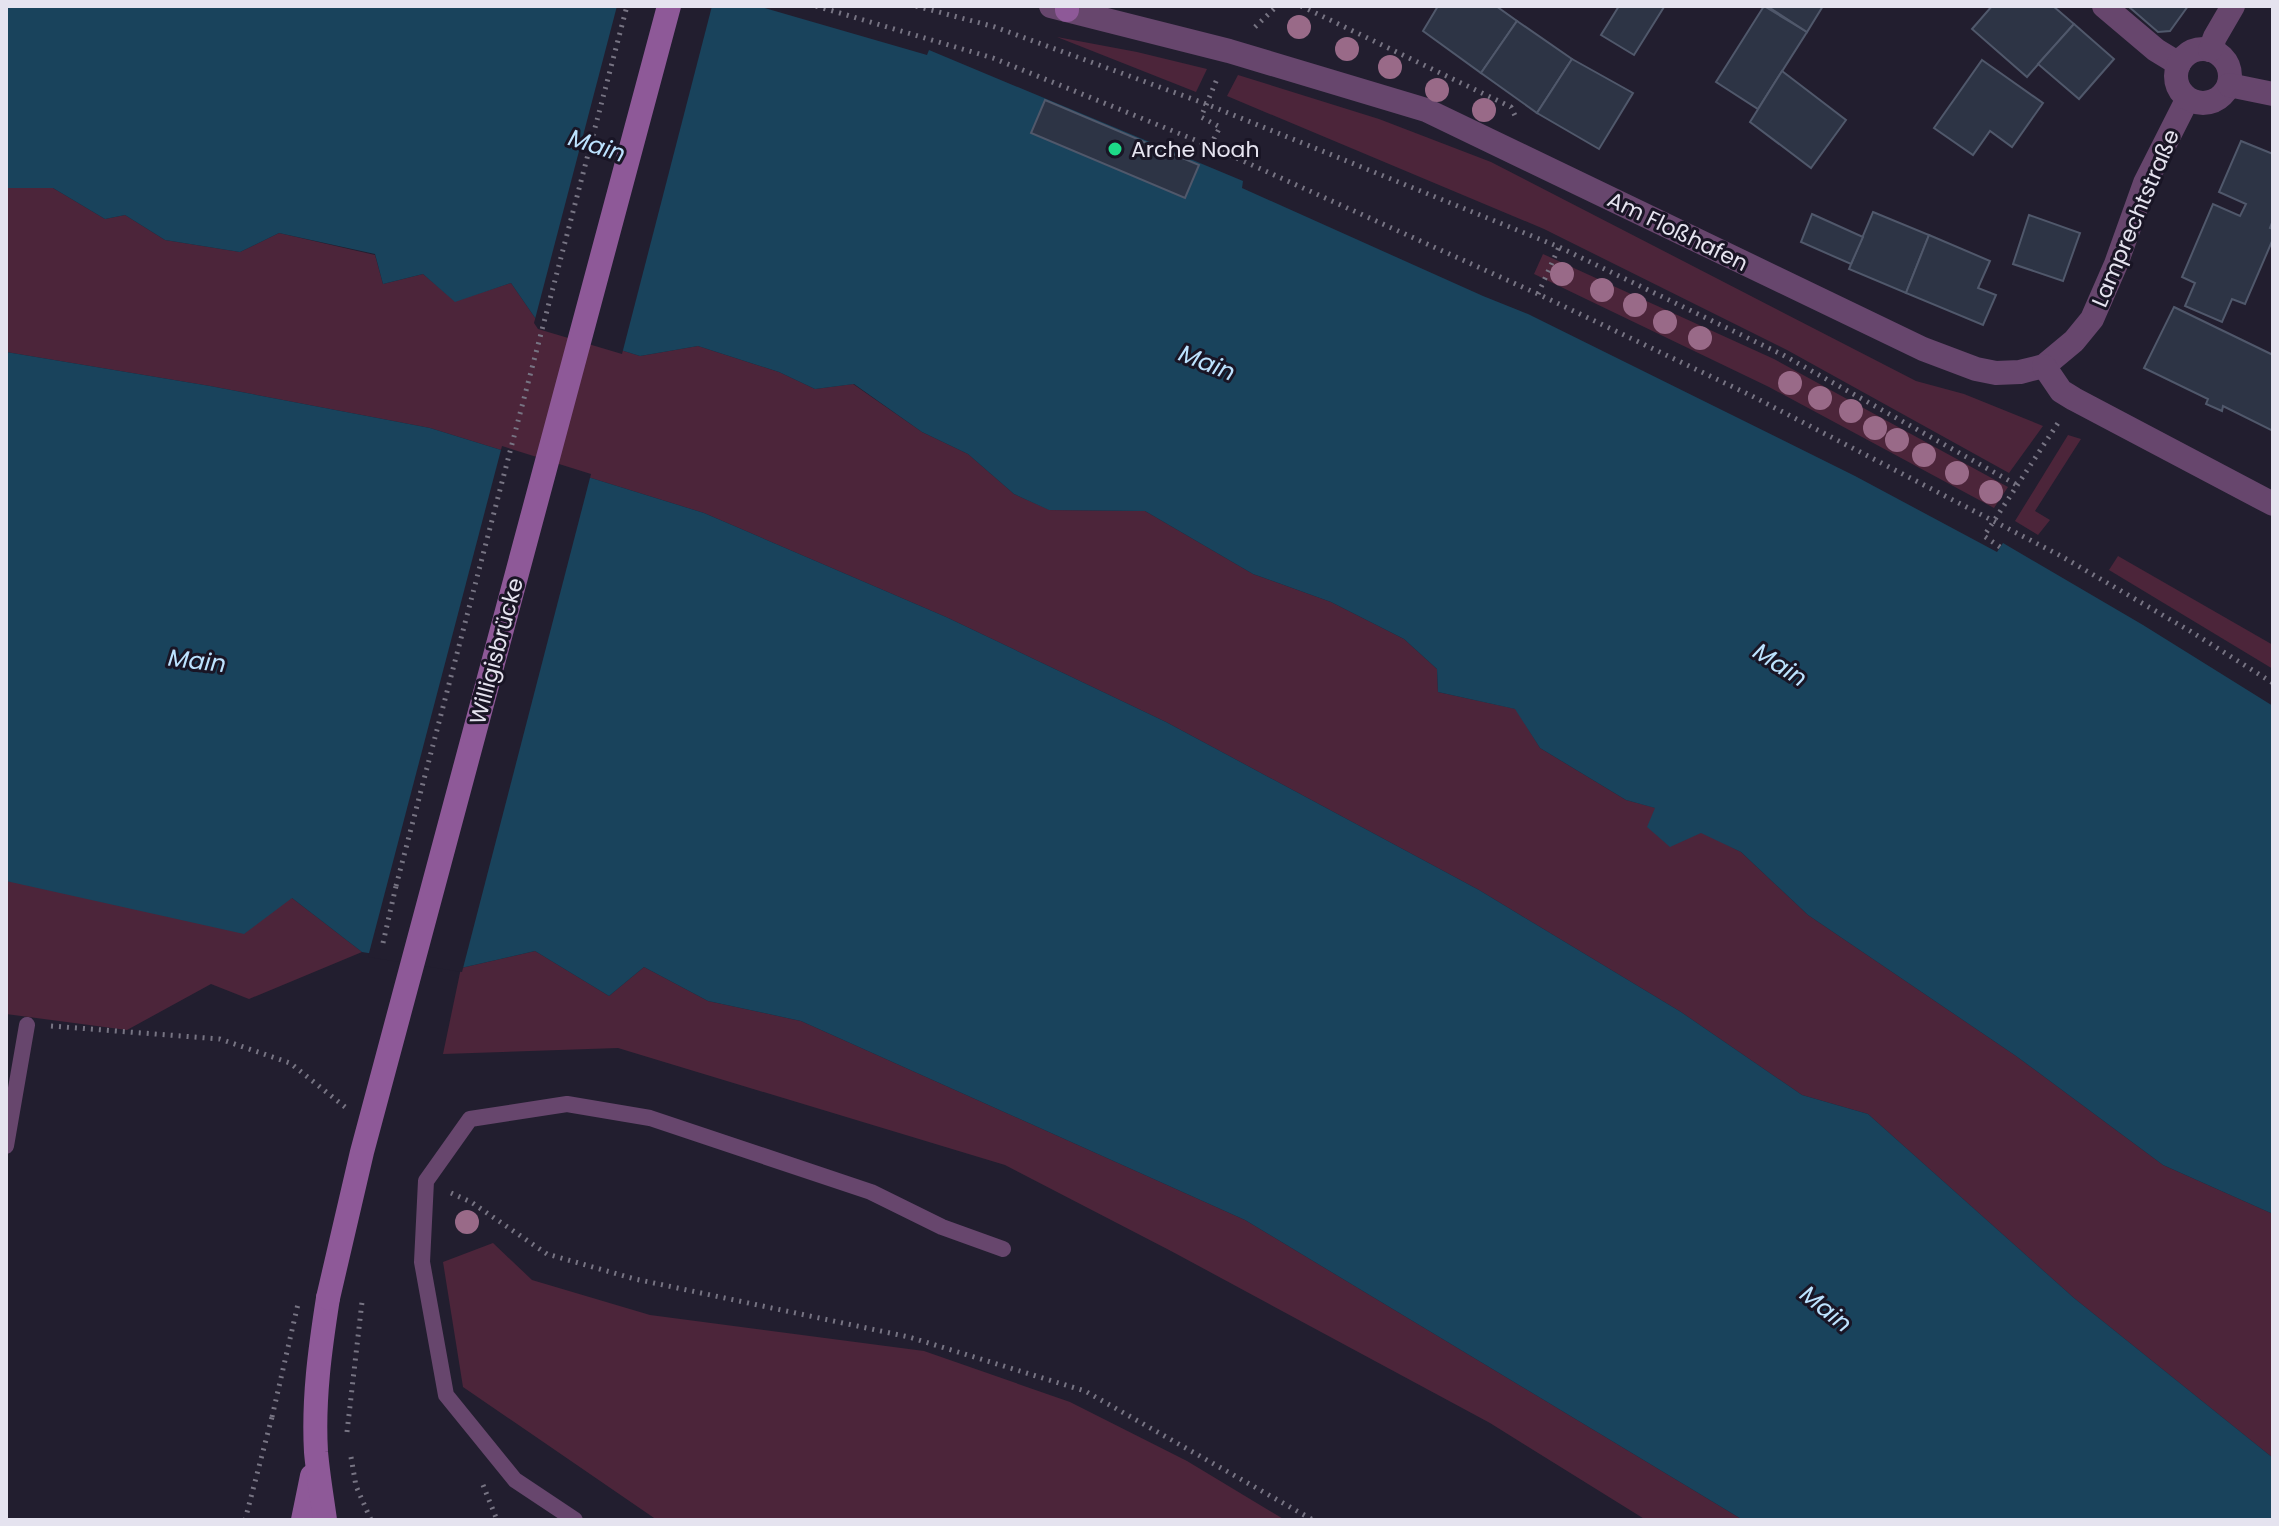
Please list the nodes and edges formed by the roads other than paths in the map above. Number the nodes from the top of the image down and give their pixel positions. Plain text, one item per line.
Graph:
1 (669, 6) edge
2 (2104, 6) edge
3 (2233, 6) edge
4 (1062, 7) edge
5 (2210, 50) junction
6 (2179, 64) junction
7 (2229, 85) junction
8 (2273, 94) edge
9 (2187, 100) junction
10 (2044, 366) junction
11 (2273, 504) edge
12 (27, 1025) road end
13 (6, 1146) edge
14 (1003, 1249) dead end
15 (317, 1454) junction
16 (303, 1520) edge
17 (325, 1520) edge
18 (575, 1520) edge

1 - 15 main road, Willigisbrücke, bridge
2 - 6 street
3 - 5 street
4 - 10 street, Am Floßhafen
5 - 6 street
5 - 7 street
6 - 9 street
7 - 8 street
7 - 9 street
9 - 10 street, Lamprechtstraße
10 - 11 street
12 - 13 lane
14 - 18 lane
15 - 16 main road
15 - 17 main road

